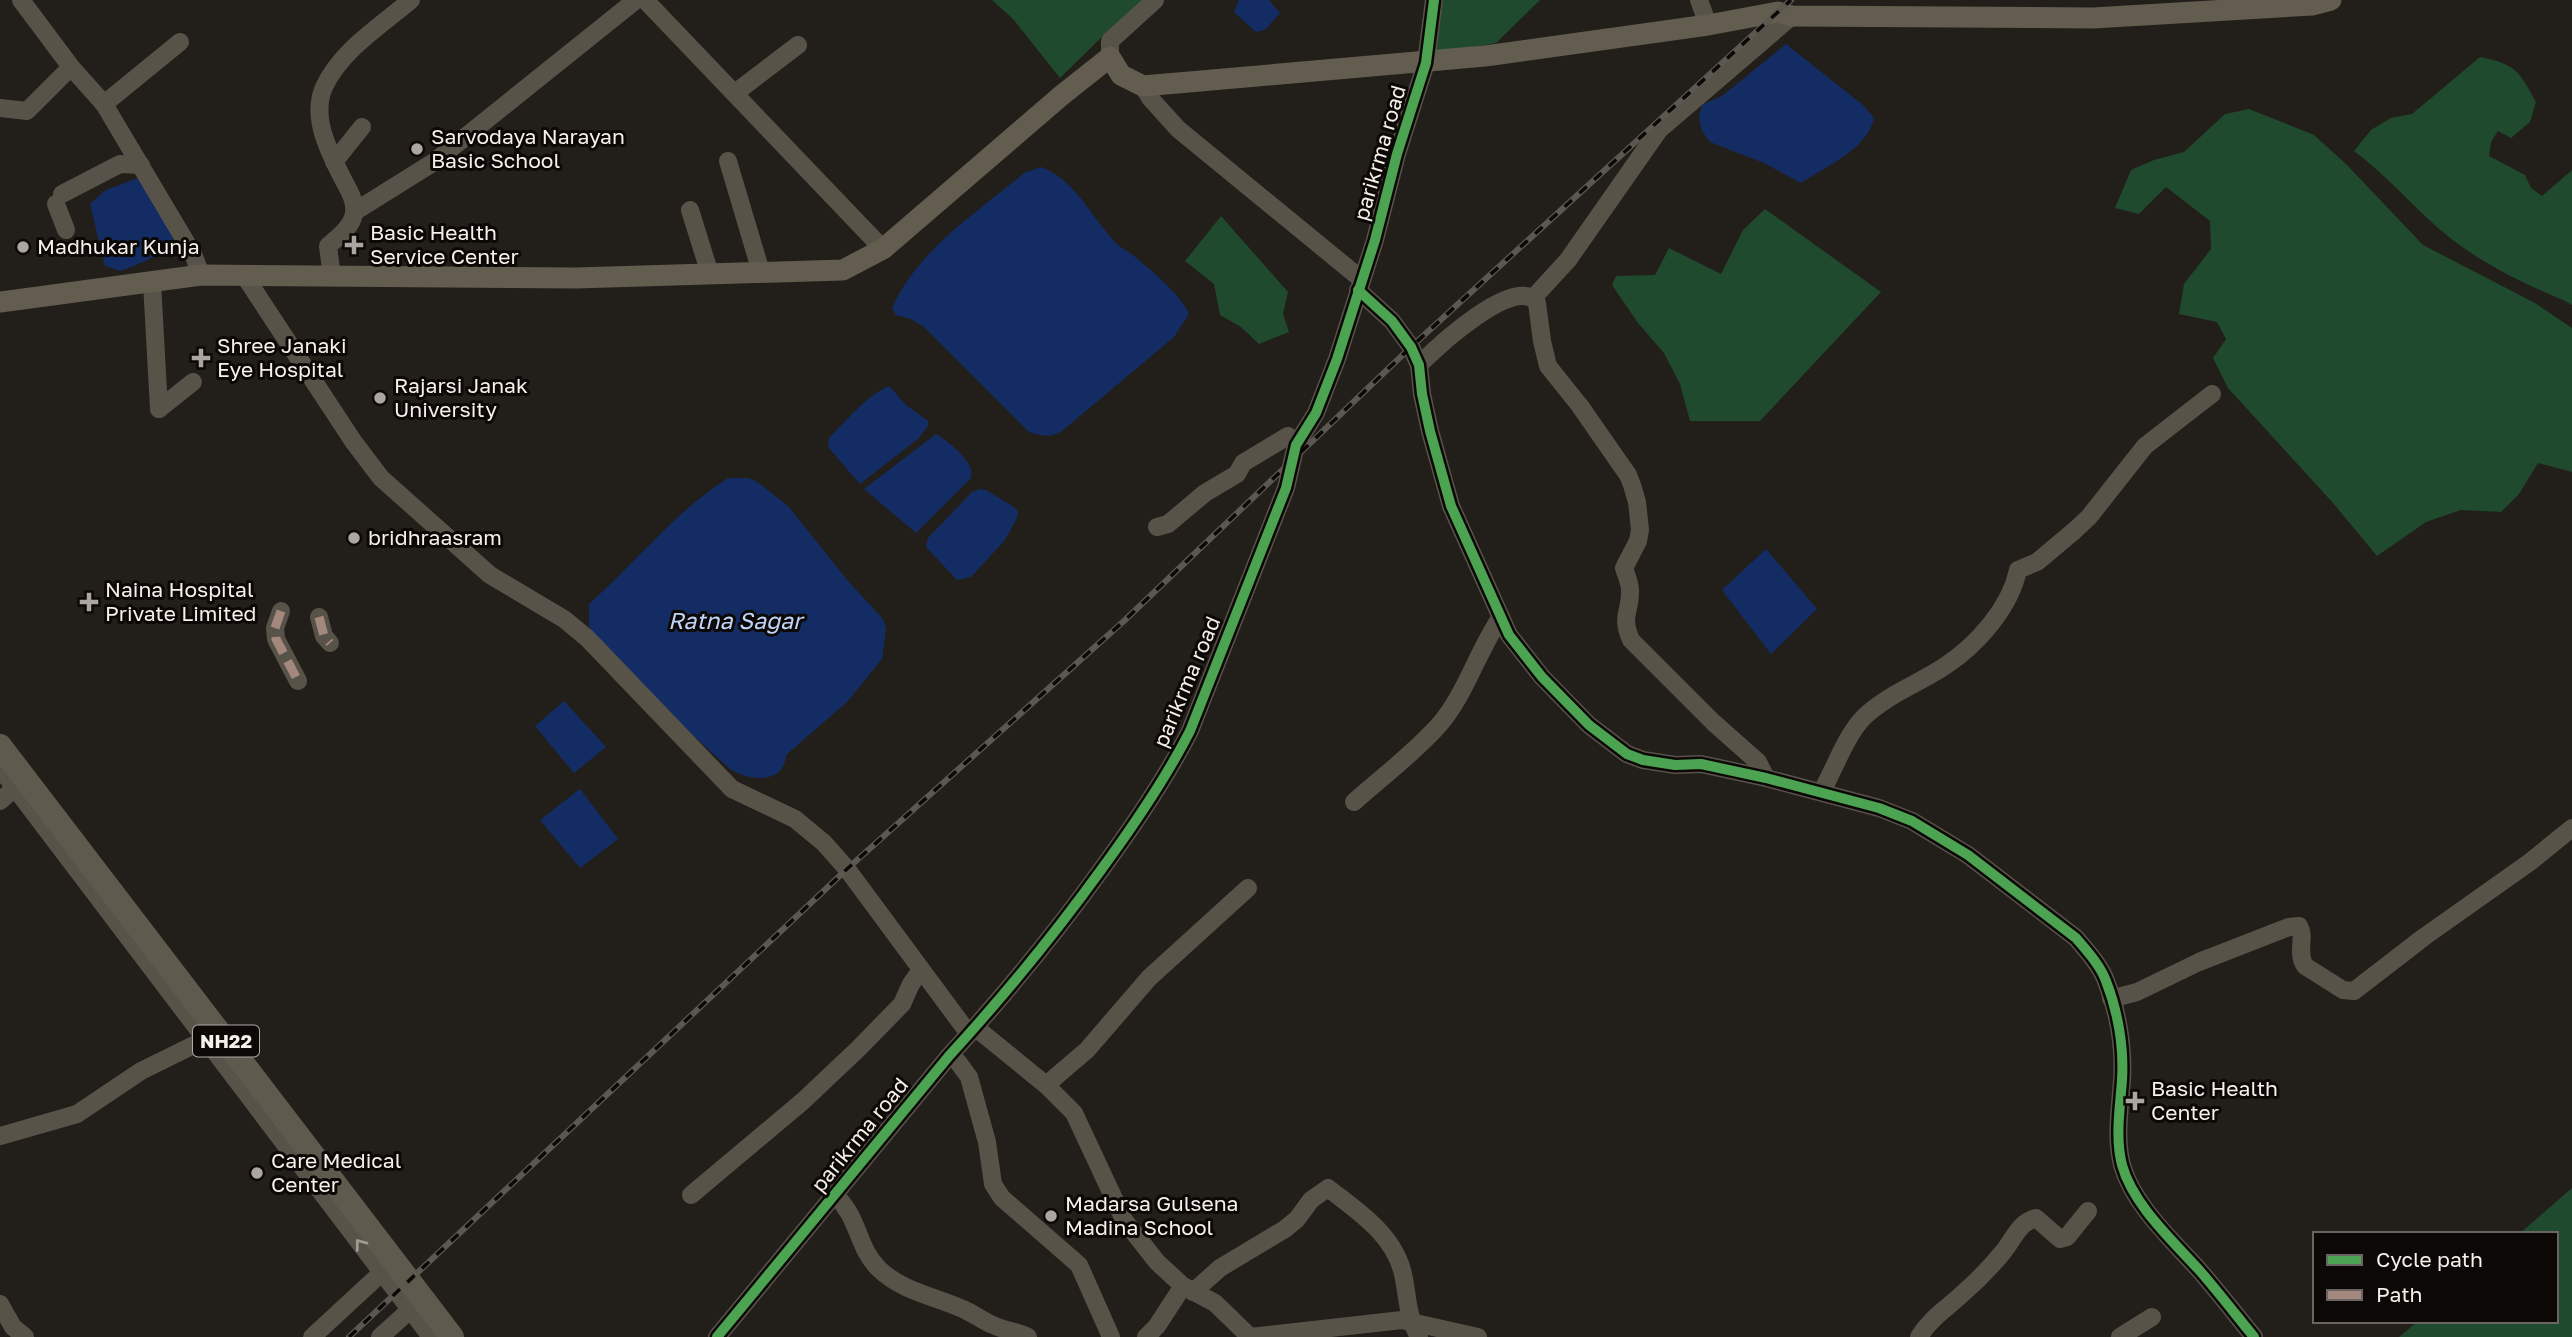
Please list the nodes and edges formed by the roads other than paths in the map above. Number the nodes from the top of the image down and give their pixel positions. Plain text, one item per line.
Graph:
1 (21, 0) edge
2 (411, 0) edge
3 (636, 0) edge
4 (645, 0) edge
5 (1155, 0) edge
6 (1434, 0) edge
7 (1699, 0) edge
8 (2331, 0) edge
9 (1792, 16) junction
10 (1708, 26) junction
11 (180, 42) dead end
12 (797, 45) dead end
13 (1110, 57) junction
14 (1426, 63) junction
15 (71, 67) junction
16 (1143, 86) junction
17 (735, 93) junction
18 (104, 104) junction
19 (0, 108) edge
20 (362, 127) dead end
21 (728, 161) dead end
22 (334, 162) junction
23 (141, 165) junction
24 (690, 210) dead end
25 (354, 212) junction
26 (66, 230) dead end
27 (883, 249) junction
28 (761, 272) junction
29 (710, 274) junction
30 (201, 275) junction
31 (244, 275) junction
32 (332, 277) junction
33 (152, 283) junction
34 (1360, 284) junction
35 (1534, 297) junction
36 (0, 302) edge
37 (1419, 365) junction
38 (193, 382) dead end
39 (2212, 394) dead end
40 (1296, 445) junction
41 (1157, 527) dead end
42 (281, 611) dead end
43 (318, 617) dead end
44 (1502, 617) junction
45 (330, 643) dead end
46 (298, 681) dead end
47 (0, 746) edge
48 (0, 768) edge
49 (1766, 778) junction
50 (15, 788) junction
51 (1822, 791) junction
52 (0, 801) edge
53 (1354, 802) dead end
54 (2572, 828) edge
55 (1248, 888) dead end
56 (921, 970) junction
57 (2111, 999) junction
58 (972, 1031) junction
59 (206, 1038) junction
60 (948, 1056) junction
61 (1046, 1085) junction
62 (0, 1136) edge
63 (691, 1195) dead end
64 (835, 1195) junction
65 (2088, 1211) dead end
66 (388, 1267) junction
67 (1188, 1289) junction
68 (0, 1304) edge
69 (410, 1310) junction
70 (2152, 1317) dead end
71 (1415, 1330) edge
72 (25, 1337) edge
73 (312, 1337) edge
74 (380, 1337) edge
75 (431, 1337) edge
76 (452, 1337) edge
77 (717, 1337) edge
78 (1028, 1337) edge
79 (1111, 1337) edge
80 (1146, 1337) edge
81 (1250, 1337) edge
82 (1478, 1337) edge
83 (1919, 1337) edge
84 (2120, 1337) edge
85 (2254, 1337) edge

1 - 15 street
2 - 22 street
3 - 25 street
4 - 17 street
5 - 13 street
6 - 14 street, parikrma road
7 - 10 street
8 - 9 main road
9 - 10 main road
9 - 35 street
10 - 14 main road
11 - 18 street
12 - 17 street
13 - 16 main road
13 - 27 main road
14 - 16 main road
14 - 34 street, parikrma road
15 - 18 street
15 - 19 street
16 - 34 street
17 - 27 street
18 - 23 street
20 - 22 street
21 - 28 street
22 - 25 street
23 - 26 street
23 - 30 street
24 - 29 street
25 - 32 street
27 - 28 main road
28 - 29 main road
29 - 32 main road
30 - 31 main road
30 - 33 main road
31 - 32 main road
31 - 56 street
33 - 36 main road
33 - 38 street
34 - 37 street
34 - 40 street, parikrma road
35 - 37 street
35 - 49 street
37 - 44 street
39 - 51 street
40 - 41 street
40 - 58 street, parikrma road
42 - 46 street
43 - 45 street
44 - 49 street
44 - 53 street
47 - 66 highway, NH22
48 - 50 street, NH22
49 - 51 street
50 - 52 street
50 - 59 street, NH22
51 - 57 street
54 - 57 street
55 - 61 street
56 - 58 street
56 - 63 street
57 - 85 street
58 - 60 street, parikrma road
58 - 61 street
59 - 62 street
66 -> 59 street, NH22
60 - 64 street, parikrma road
60 - 79 street
61 - 67 street
64 - 77 street, parikrma road
64 - 78 street
65 - 83 street
66 - 69 street, NH22
66 - 73 street
66 - 76 highway, NH22
67 - 71 street
67 - 80 street
67 - 81 street
68 - 72 street
69 - 74 street
69 - 75 street, NH22
70 - 84 street
71 - 81 street
71 - 82 street

